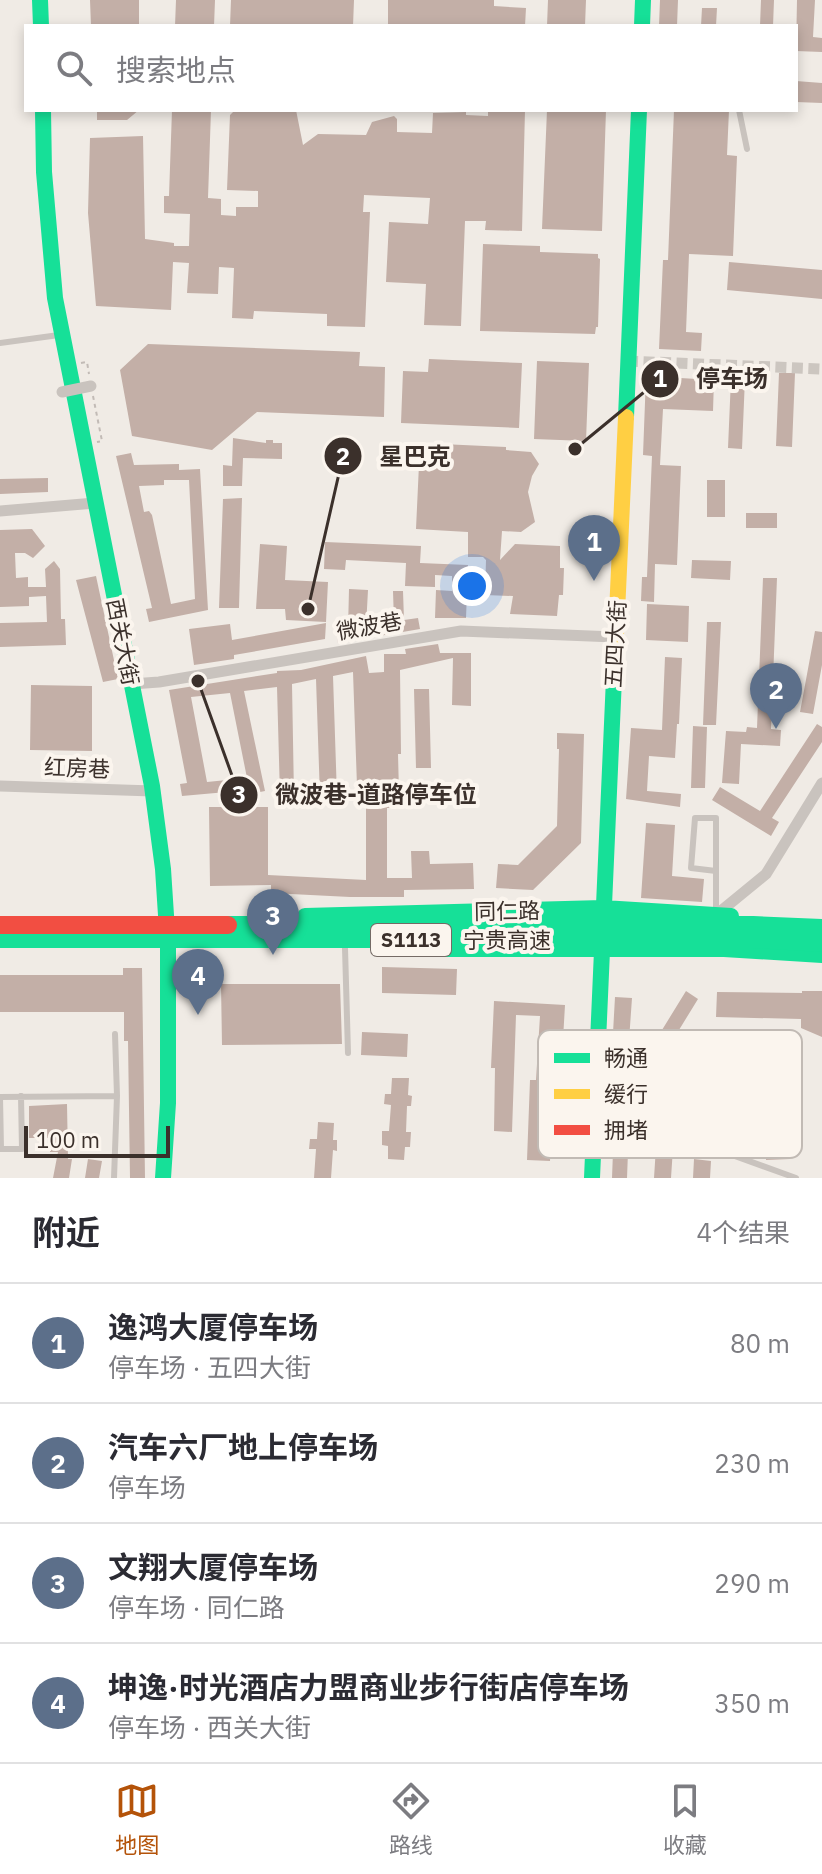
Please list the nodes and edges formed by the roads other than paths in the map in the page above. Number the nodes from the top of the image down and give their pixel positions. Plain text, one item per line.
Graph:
1 (40, 0) edge
2 (643, 0) edge
3 (41, 24) edge
4 (642, 24) edge
5 (43, 112) edge
6 (639, 112) edge
7 (739, 112) edge
8 (747, 149) dead end
9 (62, 334) junction
10 (0, 343) edge
11 (91, 386) road end
12 (62, 392) dead end
13 (95, 503) junction
14 (0, 511) edge
15 (615, 637) junction
16 (132, 684) junction
17 (822, 783) edge
18 (0, 786) edge
19 (153, 791) junction
20 (716, 871) junction
21 (603, 908) junction
22 (716, 915) junction
23 (0, 916) edge
24 (167, 919) junction
25 (822, 920) edge
26 (0, 925) edge
27 (822, 928) edge
28 (0, 939) edge
29 (822, 943) edge
30 (168, 946) junction
31 (345, 948) junction
32 (0, 949) edge
33 (602, 951) junction
34 (822, 955) edge
35 (599, 1030) edge
36 (115, 1034) dead end
37 (348, 1053) dead end
38 (21, 1096) junction
39 (117, 1096) junction
40 (1, 1149) edge
41 (593, 1158) edge
42 (741, 1158) edge
43 (114, 1178) edge
44 (163, 1178) edge
45 (592, 1178) edge
46 (796, 1178) edge

1 - 3 main road
2 - 4 main road
5 - 9 main road, 西关大街
6 - 15 main road, 五四大街
7 - 8 lane
9 - 10 lane
9 - 13 main road, 西关大街
11 - 12 street, bridge
13 - 14 street
13 - 16 main road, 西关大街
15 - 16 street, 微波巷
15 - 21 main road, 五四大街
16 - 19 main road, 西关大街
17 - 22 street
18 - 19 street, 红房巷
19 - 24 main road, 西关大街
20 - 20 lane
20 - 22 lane
21 - 22 main road, 同仁路
21 - 24 main road, 同仁路
21 - 33 main road, 五四大街
22 - 25 main road, 同仁路
23 - 24 main road, 同仁路
24 - 30 main road, 西关大街
26 - 27 main road, 宁贵高速 / S1113, bridge
28 - 29 main road, 宁贵高速 / S1113, bridge
30 - 31 main road, 同仁路
30 - 32 main road, 同仁路
30 - 44 main road, 西关大街
31 - 33 main road, 同仁路
31 - 37 lane
33 - 34 main road, 同仁路
33 - 35 main road, 五四大街
36 - 39 lane
38 - 39 lane
38 - 40 lane
38 - 40 lane
39 - 43 lane
41 - 45 main road, 五四大街
42 - 46 lane

